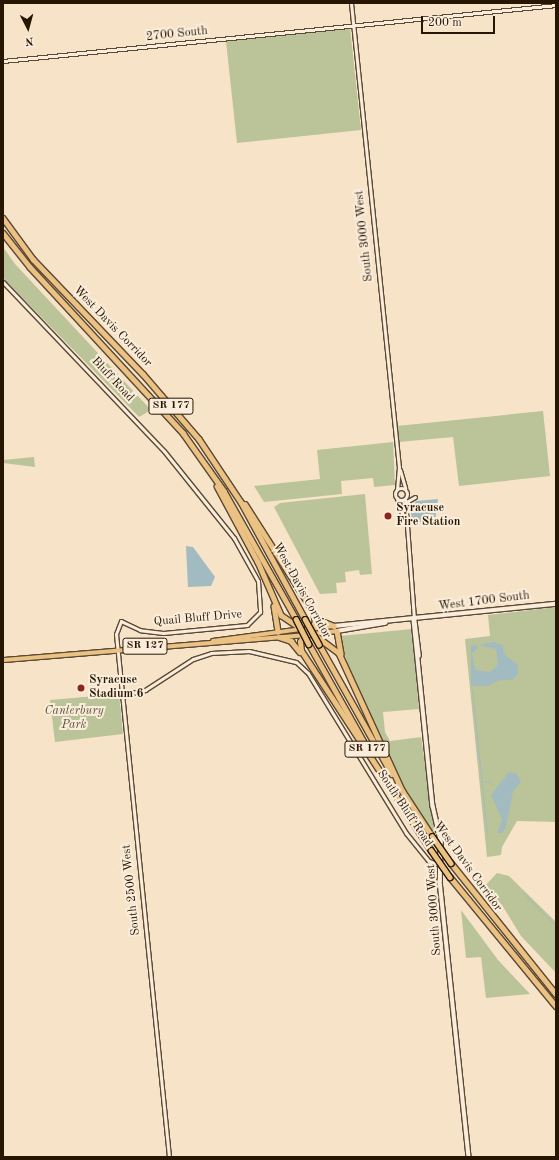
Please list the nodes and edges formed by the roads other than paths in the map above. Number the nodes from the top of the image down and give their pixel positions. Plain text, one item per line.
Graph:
1 (351, 3) edge
2 (556, 5) edge
3 (353, 26) junction
4 (3, 61) edge
5 (3, 218) edge
6 (3, 233) edge
7 (3, 282) edge
8 (217, 464) junction
9 (208, 467) junction
10 (399, 467) junction
11 (405, 488) junction
12 (397, 489) junction
13 (415, 496) dead end
14 (397, 498) junction
15 (405, 499) junction
16 (405, 516) junction
17 (405, 521) junction
18 (256, 575) joint
19 (270, 589) junction
20 (556, 604) edge
21 (312, 610) junction
22 (414, 620) junction
23 (121, 621) joint
24 (386, 623) junction
25 (334, 626) junction
26 (337, 631) junction
27 (278, 632) junction
28 (308, 632) junction
29 (279, 637) junction
30 (212, 642) junction
31 (117, 649) junction
32 (304, 656) junction
33 (3, 660) edge
34 (344, 661) junction
35 (122, 695) junction
36 (403, 792) junction
37 (395, 795) junction
38 (440, 865) junction
39 (556, 994) edge
40 (556, 1006) edge
41 (168, 1157) edge
42 (469, 1157) edge

1 - 3 street, South 3000 West
2 - 3 street, 2700 South
3 - 4 street, 2700 South
3 - 10 street, South 3000 West
5 - 8 highway, West Davis Corridor / SR 177
6 - 9 highway, West Davis Corridor / SR 177
7 - 18 street, Bluff Road
8 - 21 highway
8 - 36 highway, West Davis Corridor / SR 177, bridge
9 - 19 highway
9 - 37 highway, West Davis Corridor / SR 177, bridge
10 - 11 street, South 3000 West
10 - 12 street, South 3000 West
11 - 12 street
11 - 15 street, South 3000 West
12 - 14 street, South 3000 West
13 - 16 street
14 - 15 street
14 - 17 street, South 3000 West
15 - 16 street, South 3000 West
16 - 17 street, South 3000 West
17 - 22 street, South 3000 West
18 - 23 street, Quail Bluff Drive
19 - 27 highway
19 - 28 highway
20 - 22 main road, West 1700 South / SR 127
21 - 25 highway
21 - 28 highway
22 - 24 main road, SR 127
22 - 38 main road, South 3000 West
23 - 31 street, South 2500 West
24 - 25 main road, SR 127
24 - 26 main road, SR 127
25 - 28 main road, SR 127
26 - 28 main road, SR 127
26 - 34 highway
27 - 28 main road, SR 127
27 - 30 main road, SR 127
28 - 29 main road, SR 127
28 - 32 highway
28 - 34 highway
29 - 30 main road, SR 127
29 - 32 highway
30 - 31 main road, SR 127
31 - 33 main road, SR 127
31 - 35 street, South 2500 West
32 - 37 highway
34 - 36 highway
35 - 38 street, South Bluff Road
35 - 41 street, South 2500 West
36 - 39 highway, West Davis Corridor / SR 177, bridge
37 - 40 highway, West Davis Corridor / SR 177, bridge
38 - 42 main road, South 3000 West

